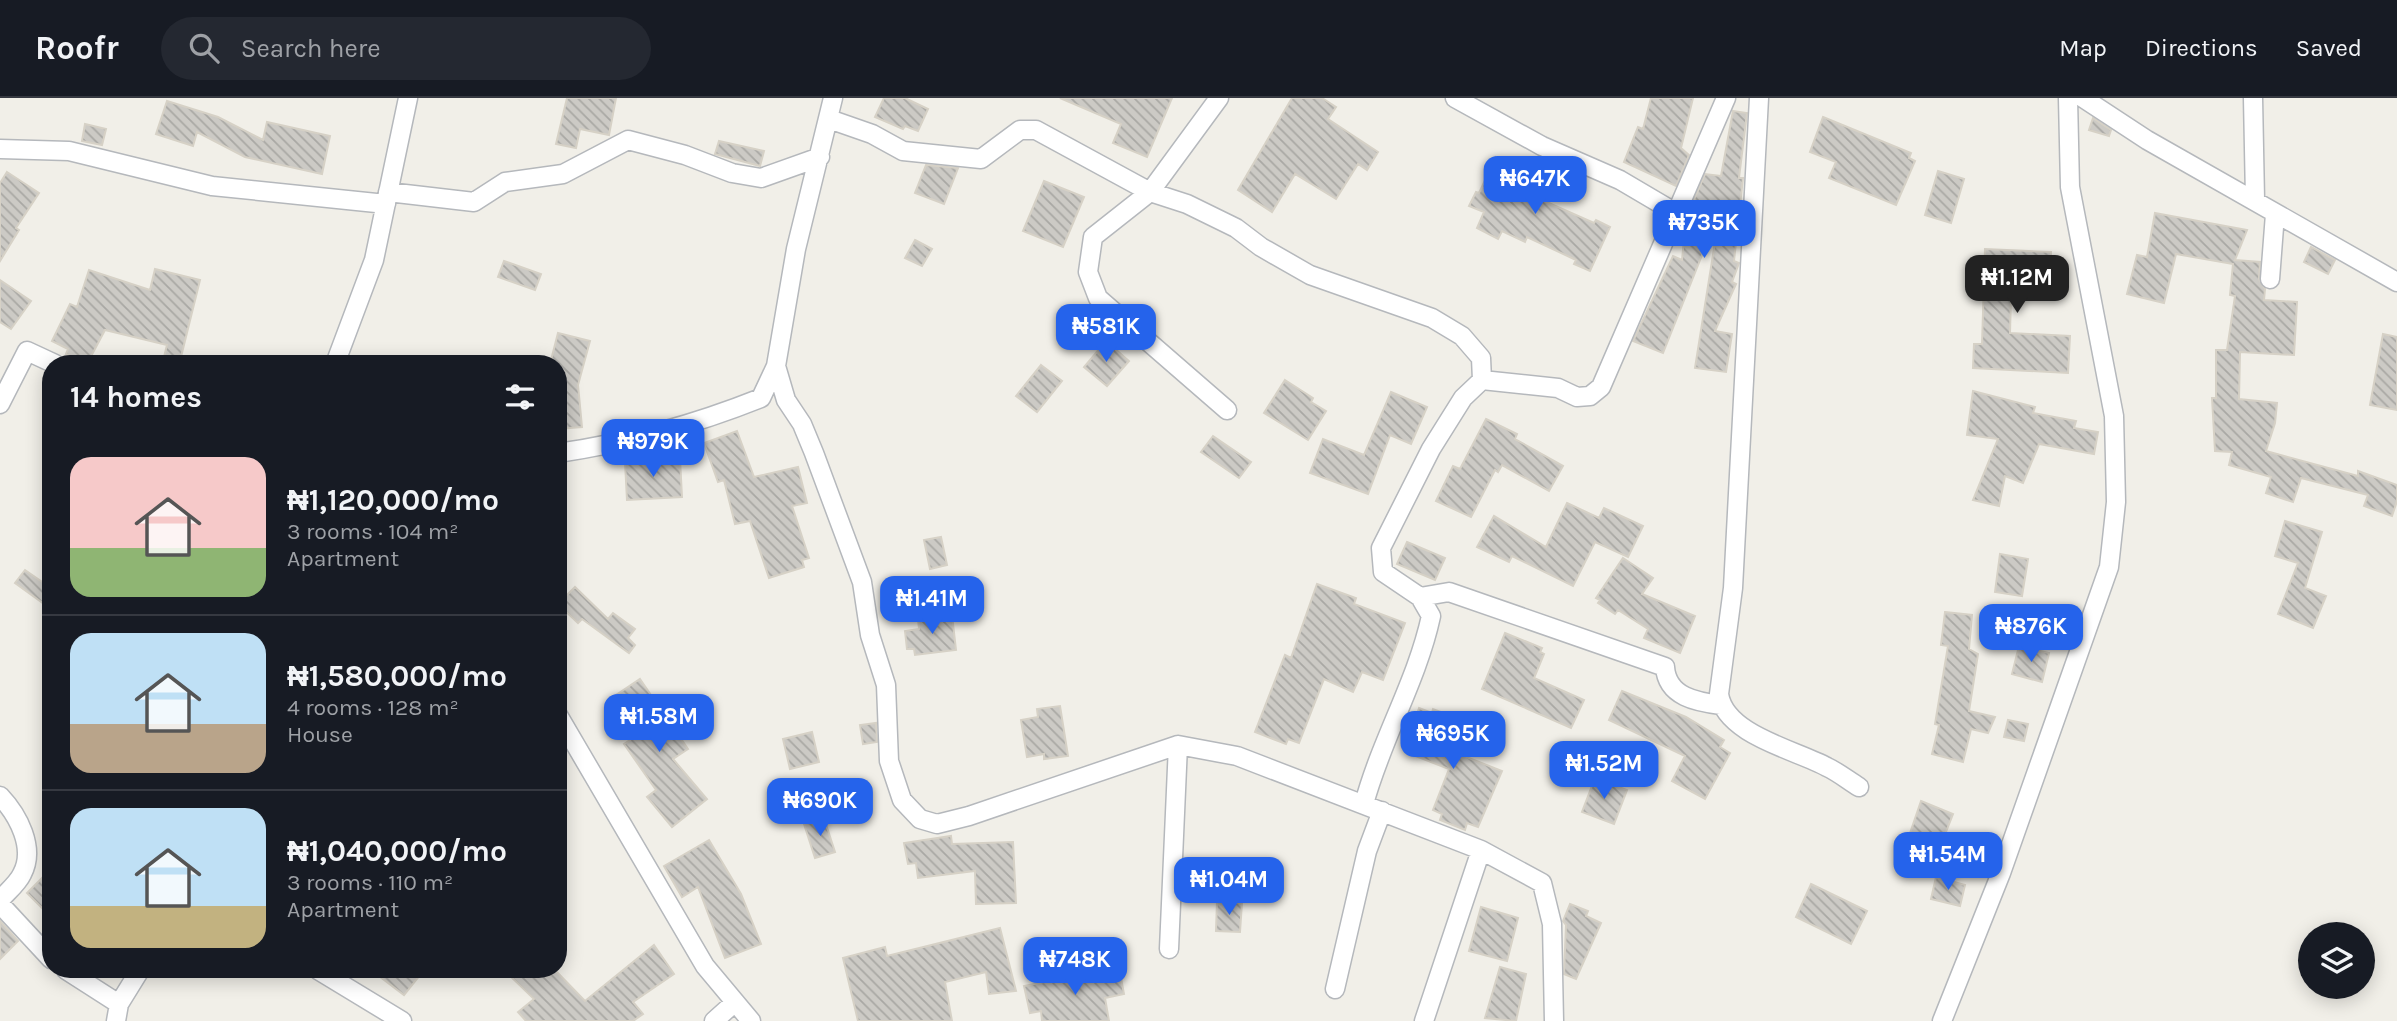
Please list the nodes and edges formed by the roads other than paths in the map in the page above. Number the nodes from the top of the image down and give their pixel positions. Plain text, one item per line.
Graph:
1 (408, 98) edge
2 (833, 98) edge
3 (1219, 98) edge
4 (1455, 98) edge
5 (1726, 98) edge
6 (1759, 98) edge
7 (2068, 98) edge
8 (2083, 98) edge
9 (2253, 98) edge
10 (829, 119) junction
11 (0, 149) edge
12 (820, 157) junction
13 (1150, 192) junction
14 (387, 198) junction
15 (2255, 199) junction
16 (1676, 213) junction
17 (2275, 214) junction
18 (2270, 279) dead end
19 (2397, 282) edge
20 (338, 355) edge
21 (42, 358) edge
22 (776, 366) junction
23 (1482, 380) junction
24 (0, 404) edge
25 (1227, 410) dead end
26 (567, 452) edge
27 (1420, 597) junction
28 (1721, 705) junction
29 (567, 730) edge
30 (1178, 746) junction
31 (1859, 787) dead end
32 (0, 796) edge
33 (1364, 804) junction
34 (1382, 811) junction
35 (1481, 850) junction
36 (0, 902) edge
37 (42, 949) edge
38 (1169, 949) dead end
39 (76, 978) edge
40 (136, 978) edge
41 (330, 978) edge
42 (1335, 989) dead end
43 (734, 1003) junction
44 (118, 1013) edge
45 (402, 1021) edge
46 (714, 1021) edge
47 (751, 1021) edge
48 (1424, 1021) edge
49 (1554, 1021) edge
50 (1942, 1021) edge

1 - 14 street
2 - 10 street
3 - 13 street
4 - 16 street
5 - 16 street
6 - 28 street
7 - 50 street
8 - 15 street
9 - 15 street
10 - 12 street
10 - 13 street
11 - 14 street
12 - 14 street
12 - 22 street
13 - 23 street
13 - 25 street
14 - 20 street
15 - 17 street
16 - 23 street
17 - 18 street
17 - 19 street
21 - 24 street
22 - 26 street
22 - 30 street
23 - 27 street
27 - 28 street
27 - 33 street
28 - 31 street
29 - 43 street
30 - 33 street
30 - 38 street
32 - 36 street
33 - 34 street
34 - 35 street
34 - 42 street
35 - 48 street
35 - 49 street
36 - 37 street
39 - 44 street
40 - 44 street
41 - 45 street
43 - 46 street
43 - 47 street

